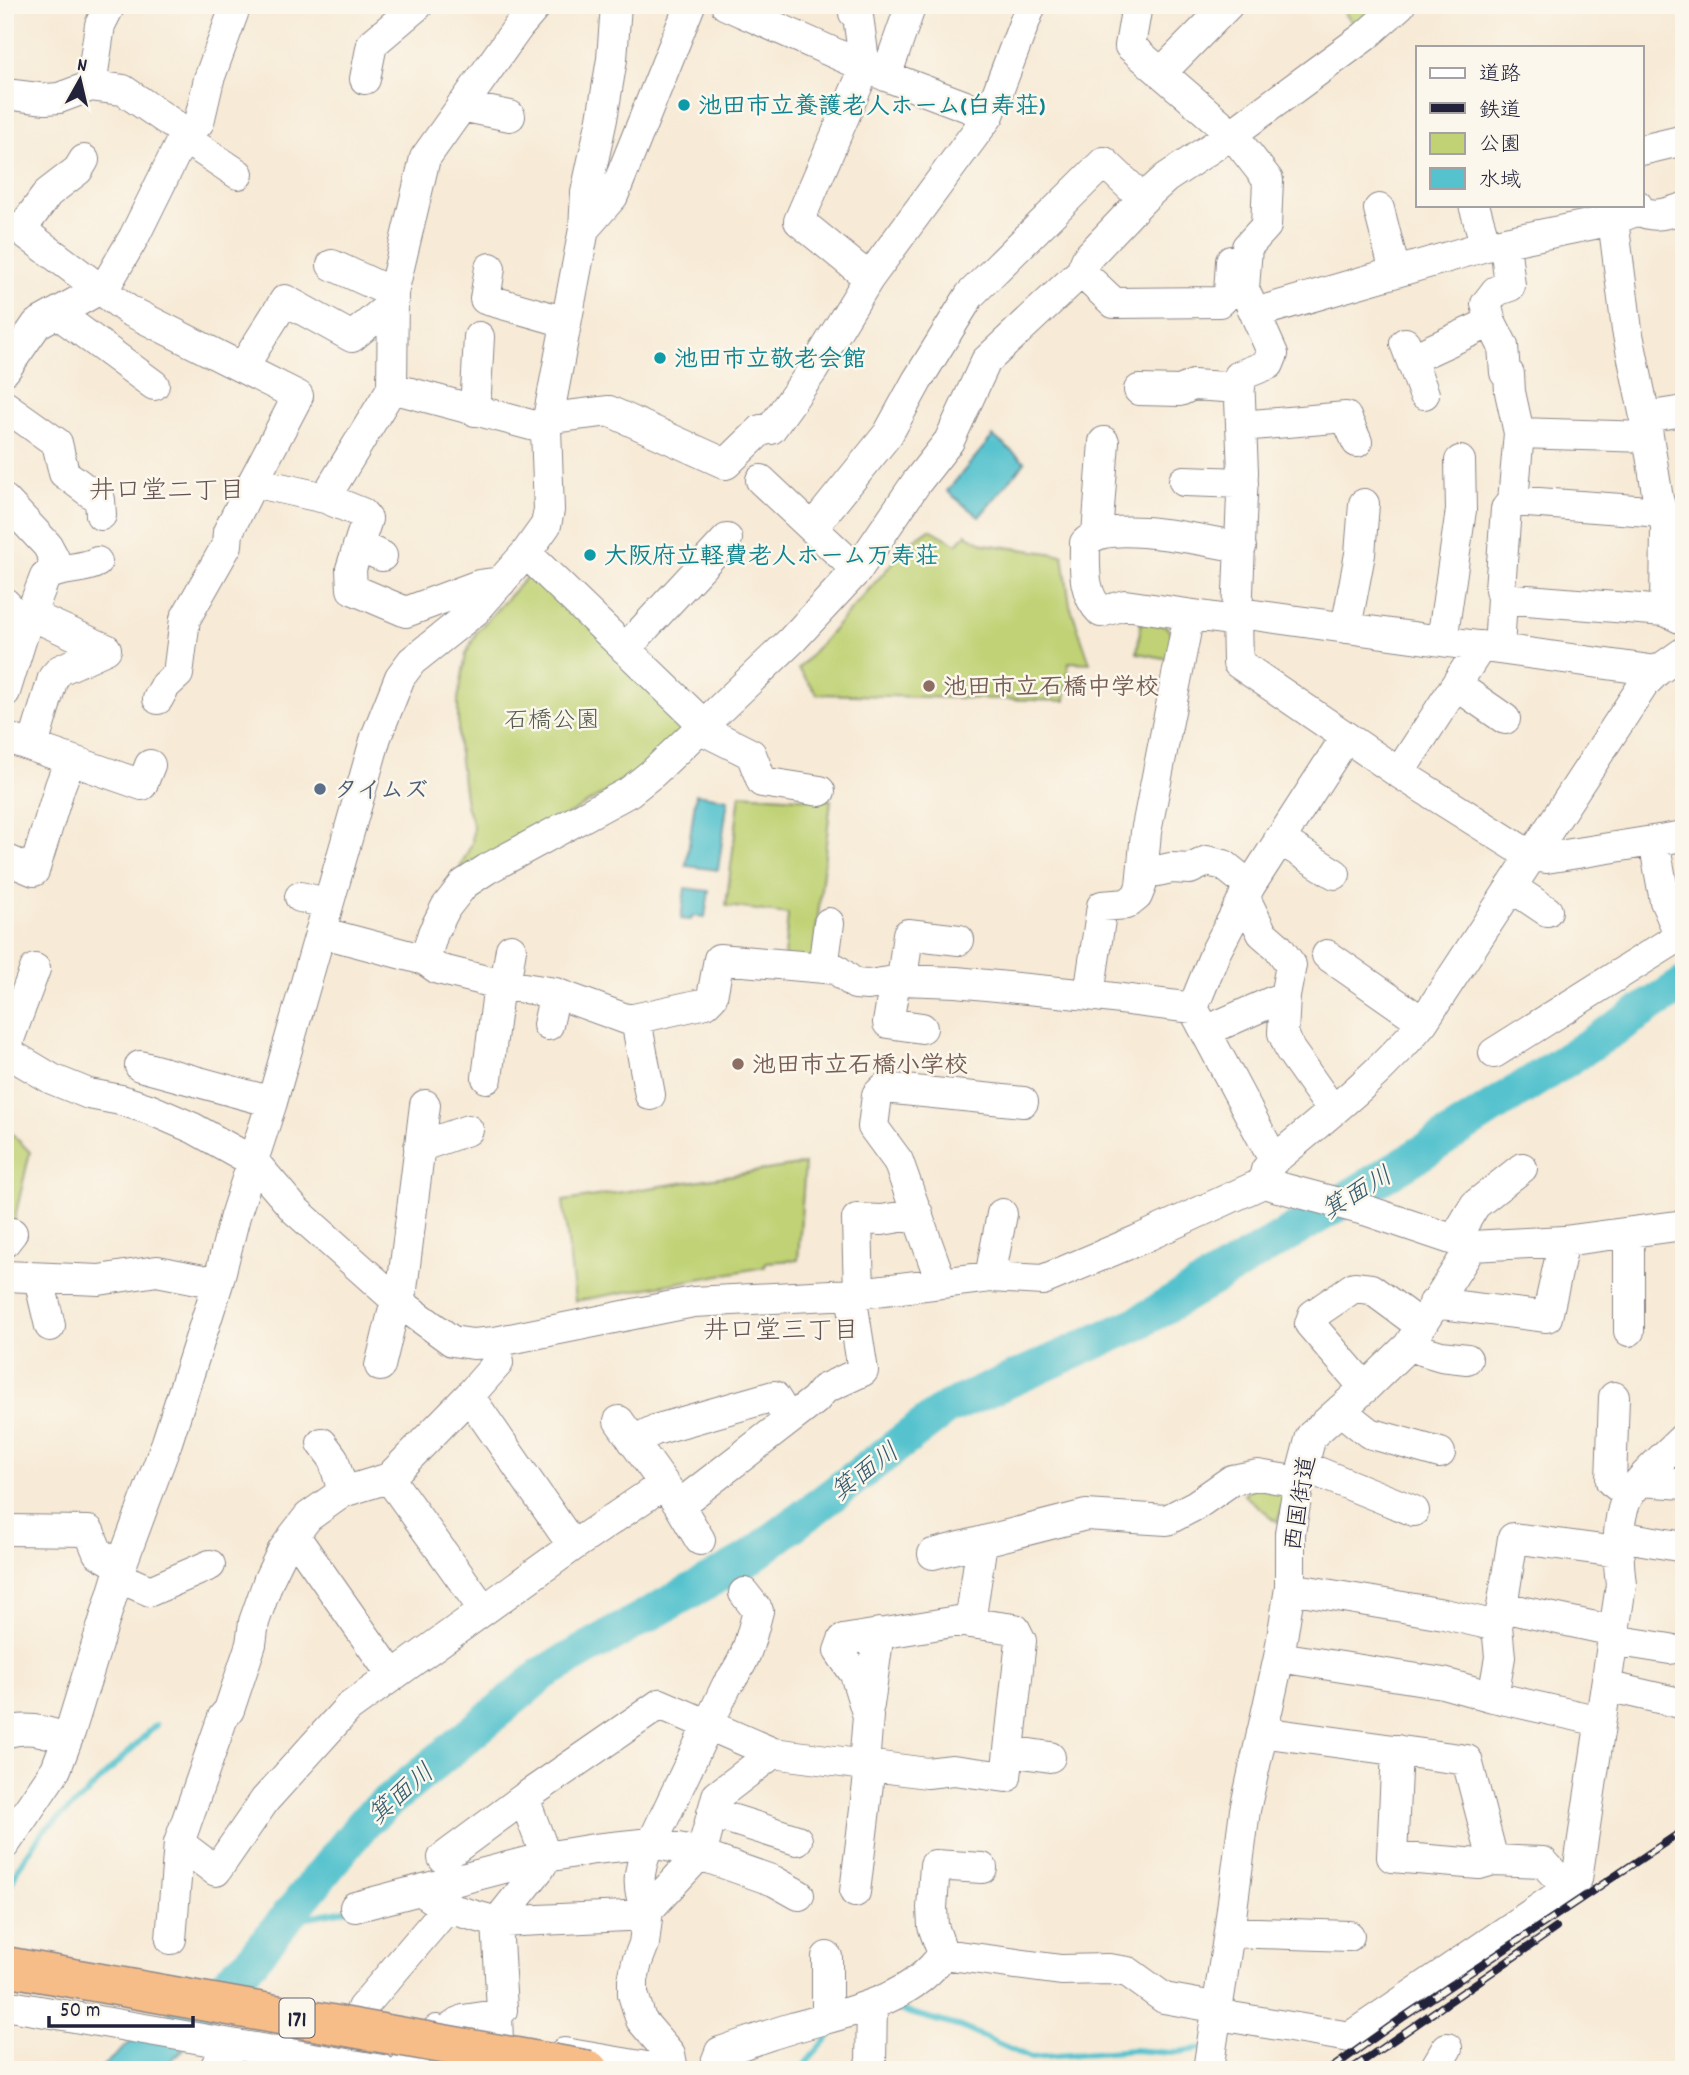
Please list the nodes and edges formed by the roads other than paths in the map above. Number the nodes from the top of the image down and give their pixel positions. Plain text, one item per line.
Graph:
1 (110, 5) edge
2 (236, 5) edge
3 (418, 5) edge
4 (536, 5) edge
5 (616, 5) edge
6 (690, 5) edge
7 (726, 5) edge
8 (854, 5) edge
9 (911, 5) edge
10 (1031, 5) edge
11 (1137, 5) edge
12 (1228, 5) edge
13 (1400, 5) edge
14 (776, 16) edge
15 (876, 72) junction
16 (1161, 72) junction
17 (365, 79) dead end
18 (91, 86) junction
19 (5, 94) edge
20 (461, 106) junction
21 (510, 116) dead end
22 (989, 116) junction
23 (1232, 134) junction
24 (189, 135) junction
25 (1684, 140) edge
26 (1644, 150) edge
27 (75, 164) dead end
28 (238, 174) dead end
29 (1143, 199) junction
30 (1267, 200) junction
31 (1475, 206) edge
32 (1684, 208) edge
33 (1379, 209) dead end
34 (1629, 212) edge
35 (13, 228) edge
36 (584, 229) junction
37 (1495, 245) junction
38 (332, 265) dead end
39 (490, 268) dead end
40 (1081, 272) junction
41 (1395, 272) junction
42 (869, 278) junction
43 (100, 289) junction
44 (393, 302) junction
45 (57, 313) junction
46 (1255, 313) junction
47 (566, 322) junction
48 (1490, 322) junction
49 (479, 337) dead end
50 (945, 337) junction
51 (986, 361) junction
52 (243, 367) junction
53 (5, 370) edge
54 (155, 385) dead end
55 (393, 388) junction
56 (1240, 388) junction
57 (1139, 390) dead end
58 (1424, 394) dead end
59 (5, 406) edge
60 (475, 411) junction
61 (1684, 411) edge
62 (1346, 418) dead end
63 (552, 423) junction
64 (1241, 426) junction
65 (1646, 427) junction
66 (1519, 433) junction
67 (1099, 455) dead end
68 (1460, 461) dead end
69 (761, 480) dead end
70 (1184, 481) dead end
71 (253, 482) junction
72 (1243, 483) junction
73 (325, 498) junction
74 (5, 500) edge
75 (1513, 501) junction
76 (1364, 504) dead end
77 (1662, 512) junction
78 (101, 515) dead end
79 (813, 527) junction
80 (1097, 535) junction
81 (727, 539) dead end
82 (1241, 547) junction
83 (526, 553) junction
84 (97, 562) dead end
85 (857, 570) junction
86 (52, 572) junction
87 (501, 582) junction
88 (1503, 598) junction
89 (1189, 615) junction
90 (1237, 616) junction
91 (1674, 616) edge
92 (16, 625) edge
93 (1346, 628) junction
94 (1442, 641) junction
95 (1490, 648) junction
96 (625, 649) junction
97 (1684, 652) edge
98 (1657, 671) junction
99 (1456, 685) junction
100 (5, 692) edge
101 (161, 693) dead end
102 (1505, 719) dead end
103 (701, 726) junction
104 (5, 737) edge
105 (1346, 737) junction
106 (33, 746) junction
107 (70, 760) junction
108 (1399, 773) junction
109 (143, 783) dead end
110 (820, 791) dead end
111 (1684, 836) edge
112 (1279, 839) junction
113 (1654, 841) junction
114 (1531, 856) junction
115 (5, 859) edge
116 (1143, 874) junction
117 (1335, 874) dead end
118 (1511, 887) junction
119 (1247, 891) junction
120 (1547, 911) dead end
121 (829, 923) dead end
122 (320, 932) junction
123 (959, 940) dead end
124 (511, 949) dead end
125 (1327, 955) dead end
126 (425, 960) junction
127 (823, 968) junction
128 (35, 969) dead end
129 (899, 981) junction
130 (502, 984) junction
131 (555, 993) junction
132 (1089, 995) junction
133 (1285, 996) junction
134 (636, 1020) junction
135 (1199, 1020) junction
136 (1423, 1021) junction
137 (548, 1025) dead end
138 (922, 1028) dead end
139 (5, 1051) edge
140 (1494, 1053) dead end
141 (140, 1066) dead end
142 (487, 1078) dead end
143 (650, 1095) dead end
144 (272, 1102) junction
145 (1023, 1102) dead end
146 (425, 1105) dead end
147 (1334, 1111) junction
148 (468, 1130) dead end
149 (419, 1147) junction
150 (254, 1162) junction
151 (1522, 1168) dead end
152 (1275, 1177) junction
153 (918, 1214) junction
154 (1002, 1214) dead end
155 (1684, 1225) edge
156 (1629, 1234) junction
157 (1564, 1241) junction
158 (1463, 1243) junction
159 (5, 1276) edge
160 (990, 1278) junction
161 (39, 1279) junction
162 (941, 1282) junction
163 (218, 1283) junction
164 (855, 1294) junction
165 (396, 1300) junction
166 (1421, 1325) junction
167 (50, 1326) dead end
168 (1626, 1331) dead end
169 (495, 1342) junction
170 (1466, 1359) dead end
171 (380, 1366) dead end
172 (1365, 1388) junction
173 (469, 1396) junction
174 (1610, 1406) dead end
175 (782, 1408) junction
176 (1340, 1410) junction
177 (1684, 1437) edge
178 (322, 1443) dead end
179 (1301, 1474) junction
180 (389, 1478) junction
181 (1684, 1484) edge
182 (1635, 1488) junction
183 (343, 1492) junction
184 (672, 1494) junction
185 (5, 1530) edge
186 (294, 1535) junction
187 (700, 1540) dead end
188 (982, 1542) junction
189 (1618, 1544) junction
190 (573, 1546) junction
191 (1684, 1547) edge
192 (933, 1554) dead end
193 (210, 1565) dead end
194 (119, 1572) junction
195 (1290, 1588) junction
196 (744, 1593) dead end
197 (484, 1610) junction
198 (1499, 1616) junction
199 (970, 1622) junction
200 (1614, 1636) junction
201 (1670, 1649) dead end
202 (1279, 1657) junction
203 (392, 1675) junction
204 (1606, 1686) junction
205 (1493, 1697) junction
206 (1684, 1704) edge
207 (1600, 1721) junction
208 (707, 1725) junction
209 (1262, 1732) junction
210 (5, 1733) edge
211 (67, 1738) junction
212 (1397, 1750) junction
213 (1009, 1751) junction
214 (773, 1753) junction
215 (1050, 1757) dead end
216 (863, 1765) junction
217 (524, 1798) junction
218 (712, 1813) junction
219 (797, 1840) dead end
220 (179, 1843) junction
221 (651, 1843) junction
222 (5, 1844) edge
223 (699, 1855) junction
224 (546, 1857) junction
225 (443, 1858) dead end
226 (1493, 1860) junction
227 (982, 1868) dead end
228 (1568, 1889) junction
229 (420, 1890) junction
230 (855, 1892) dead end
231 (799, 1895) dead end
232 (355, 1907) dead end
233 (447, 1908) junction
234 (647, 1912) junction
235 (497, 1922) junction
236 (1229, 1932) junction
237 (1349, 1937) dead end
238 (171, 1939) dead end
239 (5, 1953) edge
240 (943, 1954) junction
241 (827, 1957) dead end
242 (5, 1966) edge
243 (5, 1988) edge
244 (872, 2004) junction
245 (5, 2005) edge
246 (1211, 2007) junction
247 (359, 2015) junction
248 (827, 2017) junction
249 (498, 2028) junction
250 (441, 2031) junction
251 (214, 2055) edge
252 (869, 2066) edge
253 (382, 2070) edge
254 (402, 2070) edge
255 (464, 2070) edge
256 (589, 2070) edge
257 (664, 2070) edge
258 (673, 2070) edge
259 (713, 2070) edge
260 (1208, 2070) edge

1 - 18 street
2 - 24 street
3 - 17 street
4 - 20 street
5 - 36 street
6 - 36 street
7 - 14 street
8 - 15 street
9 - 15 street
10 - 22 street
11 - 16 street
12 - 16 street
13 - 23 street
14 - 15 street
15 - 22 street
15 - 42 street
16 - 23 street
18 - 19 street
18 - 24 street
20 - 21 street
20 - 44 street
22 - 42 street
23 - 29 street
23 - 30 street
24 - 28 street
24 - 43 street
25 - 26 street
27 - 35 street
29 - 40 street
29 - 50 street
30 - 40 street
30 - 46 street
31 - 37 street
32 - 34 street
33 - 41 street
34 - 37 street
34 - 65 street
35 - 43 street
36 - 47 street
37 - 41 street
37 - 48 street
38 - 44 street
39 - 47 street
40 - 51 street
41 - 46 street
42 - 63 street
43 - 45 street
43 - 52 street
44 - 52 street
44 - 55 street
45 - 53 street
45 - 54 street
46 - 56 street
47 - 63 street
48 - 58 street
48 - 66 street
49 - 60 street
50 - 51 street
50 - 79 street
51 - 85 street
52 - 71 street
55 - 60 street
55 - 73 street
56 - 57 street
56 - 64 street
59 - 78 street
60 - 63 street
61 - 65 street
62 - 64 street
63 - 83 street
64 - 72 street
65 - 66 street
65 - 77 street
66 - 75 street
67 - 80 street
68 - 94 street
69 - 79 street
70 - 72 street
71 - 73 street
71 - 101 street
72 - 82 street
73 - 87 street
74 - 86 street
75 - 77 street
75 - 88 street
76 - 93 street
77 - 91 street
79 - 85 street
80 - 82 street
80 - 89 street
81 - 96 street
82 - 90 street
83 - 87 street
83 - 96 street
84 - 86 street
85 - 103 street
86 - 92 street
87 - 122 street
88 - 91 street
88 - 95 street
89 - 90 street
89 - 116 street
90 - 93 street
90 - 105 street
92 - 100 street
92 - 106 street
93 - 94 street
94 - 95 street
95 - 98 street
95 - 99 street
96 - 103 street
97 - 98 street
98 - 114 street
99 - 102 street
99 - 108 street
103 - 110 street
103 - 126 street
104 - 106 street
105 - 108 street
105 - 112 street
106 - 107 street
107 - 109 street
107 - 115 street
108 - 114 street
111 - 113 street
112 - 117 street
112 - 119 street
113 - 114 street
113 - 140 street
114 - 118 street
116 - 119 street
116 - 132 street
118 - 120 street
118 - 136 street
119 - 133 street
119 - 135 street
121 - 127 street
122 - 126 street
122 - 144 street
123 - 129 street
124 - 130 street
125 - 136 street
126 - 130 street
127 - 129 street
127 - 134 street
128 - 139 street
129 - 132 street
129 - 138 street
130 - 131 street
130 - 142 street
131 - 134 street
131 - 137 street
132 - 135 street
133 - 135 street
133 - 147 street
134 - 143 street
135 - 152 street
136 - 147 street
139 - 150 street
141 - 144 street
144 - 150 street
145 - 153 street
146 - 149 street
147 - 152 street
148 - 149 street
149 - 165 street
150 - 163 street
150 - 165 street
151 - 158 street, 西国街道
152 - 158 street
152 - 160 street
153 - 162 street
153 - 164 street
154 - 160 street
155 - 156 street
156 - 157 street
156 - 168 street
157 - 158 street
157 - 166 street
158 - 166 street, 西国街道
159 - 161 street
160 - 162 street
161 - 163 street
161 - 167 street
162 - 164 street
163 - 194 street
164 - 169 street
164 - 175 street
165 - 169 street
165 - 171 street
166 - 170 street
166 - 172 street, 西国街道
166 - 172 street
169 - 173 street
172 - 176 street, 西国街道
173 - 180 street
173 - 190 street
174 - 182 street
175 - 184 street
175 - 184 street
176 - 179 street, 西国街道
176 - 179 street
177 - 182 street
178 - 183 street
179 - 188 street
179 - 195 street, 西国街道
180 - 183 street
180 - 197 street
181 - 182 street
182 - 189 street
183 - 186 street
184 - 187 street
184 - 190 street
185 - 194 street
186 - 203 street
186 - 220 street
188 - 192 street
188 - 199 street
189 - 191 street
189 - 198 street
189 - 200 street
190 - 197 street
193 - 194 street
194 - 211 street
195 - 198 street
195 - 202 street, 西国街道
196 - 208 street
197 - 203 street
198 - 200 street
198 - 205 street
199 - 213 street
199 - 216 street
200 - 201 street
200 - 204 street
202 - 205 street
202 - 209 street, 西国街道
203 - 220 street
204 - 206 street
204 - 207 street
205 - 207 street
207 - 228 street
208 - 214 street
208 - 217 street
208 - 221 street
209 - 212 street
209 - 236 street, 西国街道
210 - 211 street
211 - 222 street
212 - 226 street
212 - 226 street
213 - 215 street
213 - 216 street
214 - 216 street
214 - 218 street
216 - 230 street
217 - 224 street
217 - 225 street
218 - 219 street
218 - 223 street
220 - 238 street
221 - 223 street
221 - 224 street
221 - 234 street
223 - 231 street
223 - 234 street
224 - 229 street
224 - 235 street
226 - 228 street
227 - 240 street
228 - 246 street
229 - 232 street
229 - 233 street
233 - 235 street
233 - 247 street
234 - 235 street
234 - 258 street
235 - 249 street
236 - 237 street
236 - 246 street, 西国街道
239 - 247 street
240 - 244 street
240 - 246 street
241 - 248 street
242 - 256 highway, 171, bridge
243 - 255 highway, 171
244 - 248 street
244 - 252 street
245 - 251 street
246 - 260 street, 西国街道
247 - 250 street
248 - 259 street
249 - 250 street
249 - 257 street
250 - 254 street
251 - 253 street

